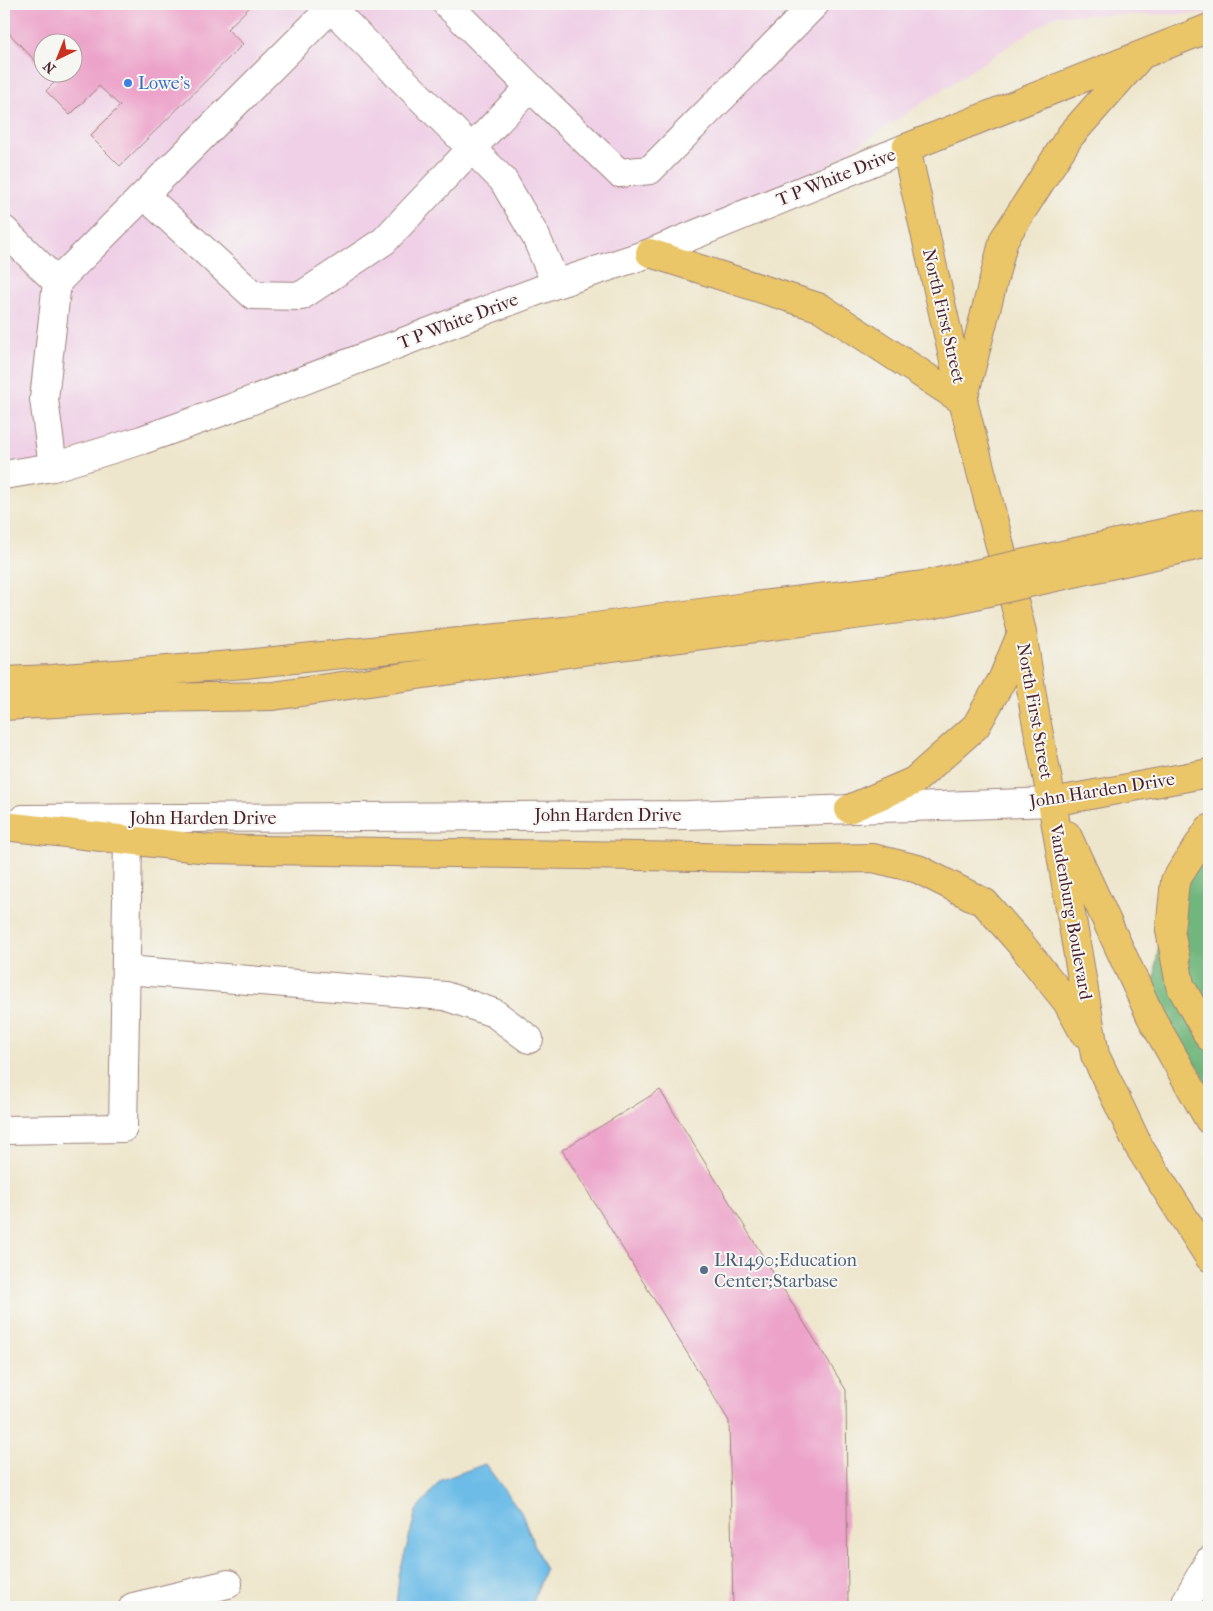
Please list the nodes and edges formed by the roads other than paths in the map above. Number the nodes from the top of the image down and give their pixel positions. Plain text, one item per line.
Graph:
1 (447, 4) edge
2 (815, 4) edge
3 (333, 6) edge
4 (1209, 28) edge
5 (1141, 56) junction
6 (530, 87) junction
7 (906, 148) junction
8 (471, 149) junction
9 (144, 195) junction
10 (4, 230) edge
11 (650, 253) junction
12 (57, 282) junction
13 (556, 284) junction
14 (963, 401) junction
15 (53, 467) junction
16 (4, 475) edge
17 (1209, 523) edge
18 (1209, 543) edge
19 (927, 595) junction
20 (1022, 632) junction
21 (4, 681) edge
22 (4, 706) edge
23 (1209, 773) edge
24 (1052, 802) junction
25 (849, 809) junction
26 (4, 819) edge
27 (4, 826) edge
28 (1209, 829) edge
29 (128, 840) junction
30 (126, 970) junction
31 (1209, 1037) edge
32 (529, 1039) dead end
33 (1095, 1054) junction
34 (1209, 1120) edge
35 (4, 1130) edge
36 (1209, 1257) edge
37 (1209, 1561) edge
38 (228, 1584) dead end
39 (133, 1607) edge
40 (1185, 1607) edge

1 - 6 street
2 - 6 street
3 - 8 street
3 - 9 street
4 - 5 main road
5 - 7 main road
5 - 14 main road
6 - 8 street
7 - 11 street, T P White Drive
7 - 14 main road, North First Street
8 - 9 street
8 - 13 street
9 - 12 street
10 - 12 street
11 - 13 street, T P White Drive
11 - 14 main road
12 - 15 street
13 - 15 street, T P White Drive
14 - 20 main road, North First Street
15 - 16 street, T P White Drive
17 - 19 main road, bridge
18 - 19 main road, bridge
19 - 21 main road
19 - 22 main road
20 - 24 main road, North First Street
20 - 25 main road
23 - 24 main road, John Harden Drive
24 - 25 street, John Harden Drive
24 - 33 main road, Vandenburg Boulevard
24 - 34 main road, Vandenburg Boulevard
25 - 26 street, John Harden Drive
27 - 29 main road
28 - 31 main road
29 - 30 street
29 - 33 main road
30 - 32 street
30 - 35 street
33 - 36 main road, Vandenburg Boulevard
37 - 40 street
38 - 39 street

